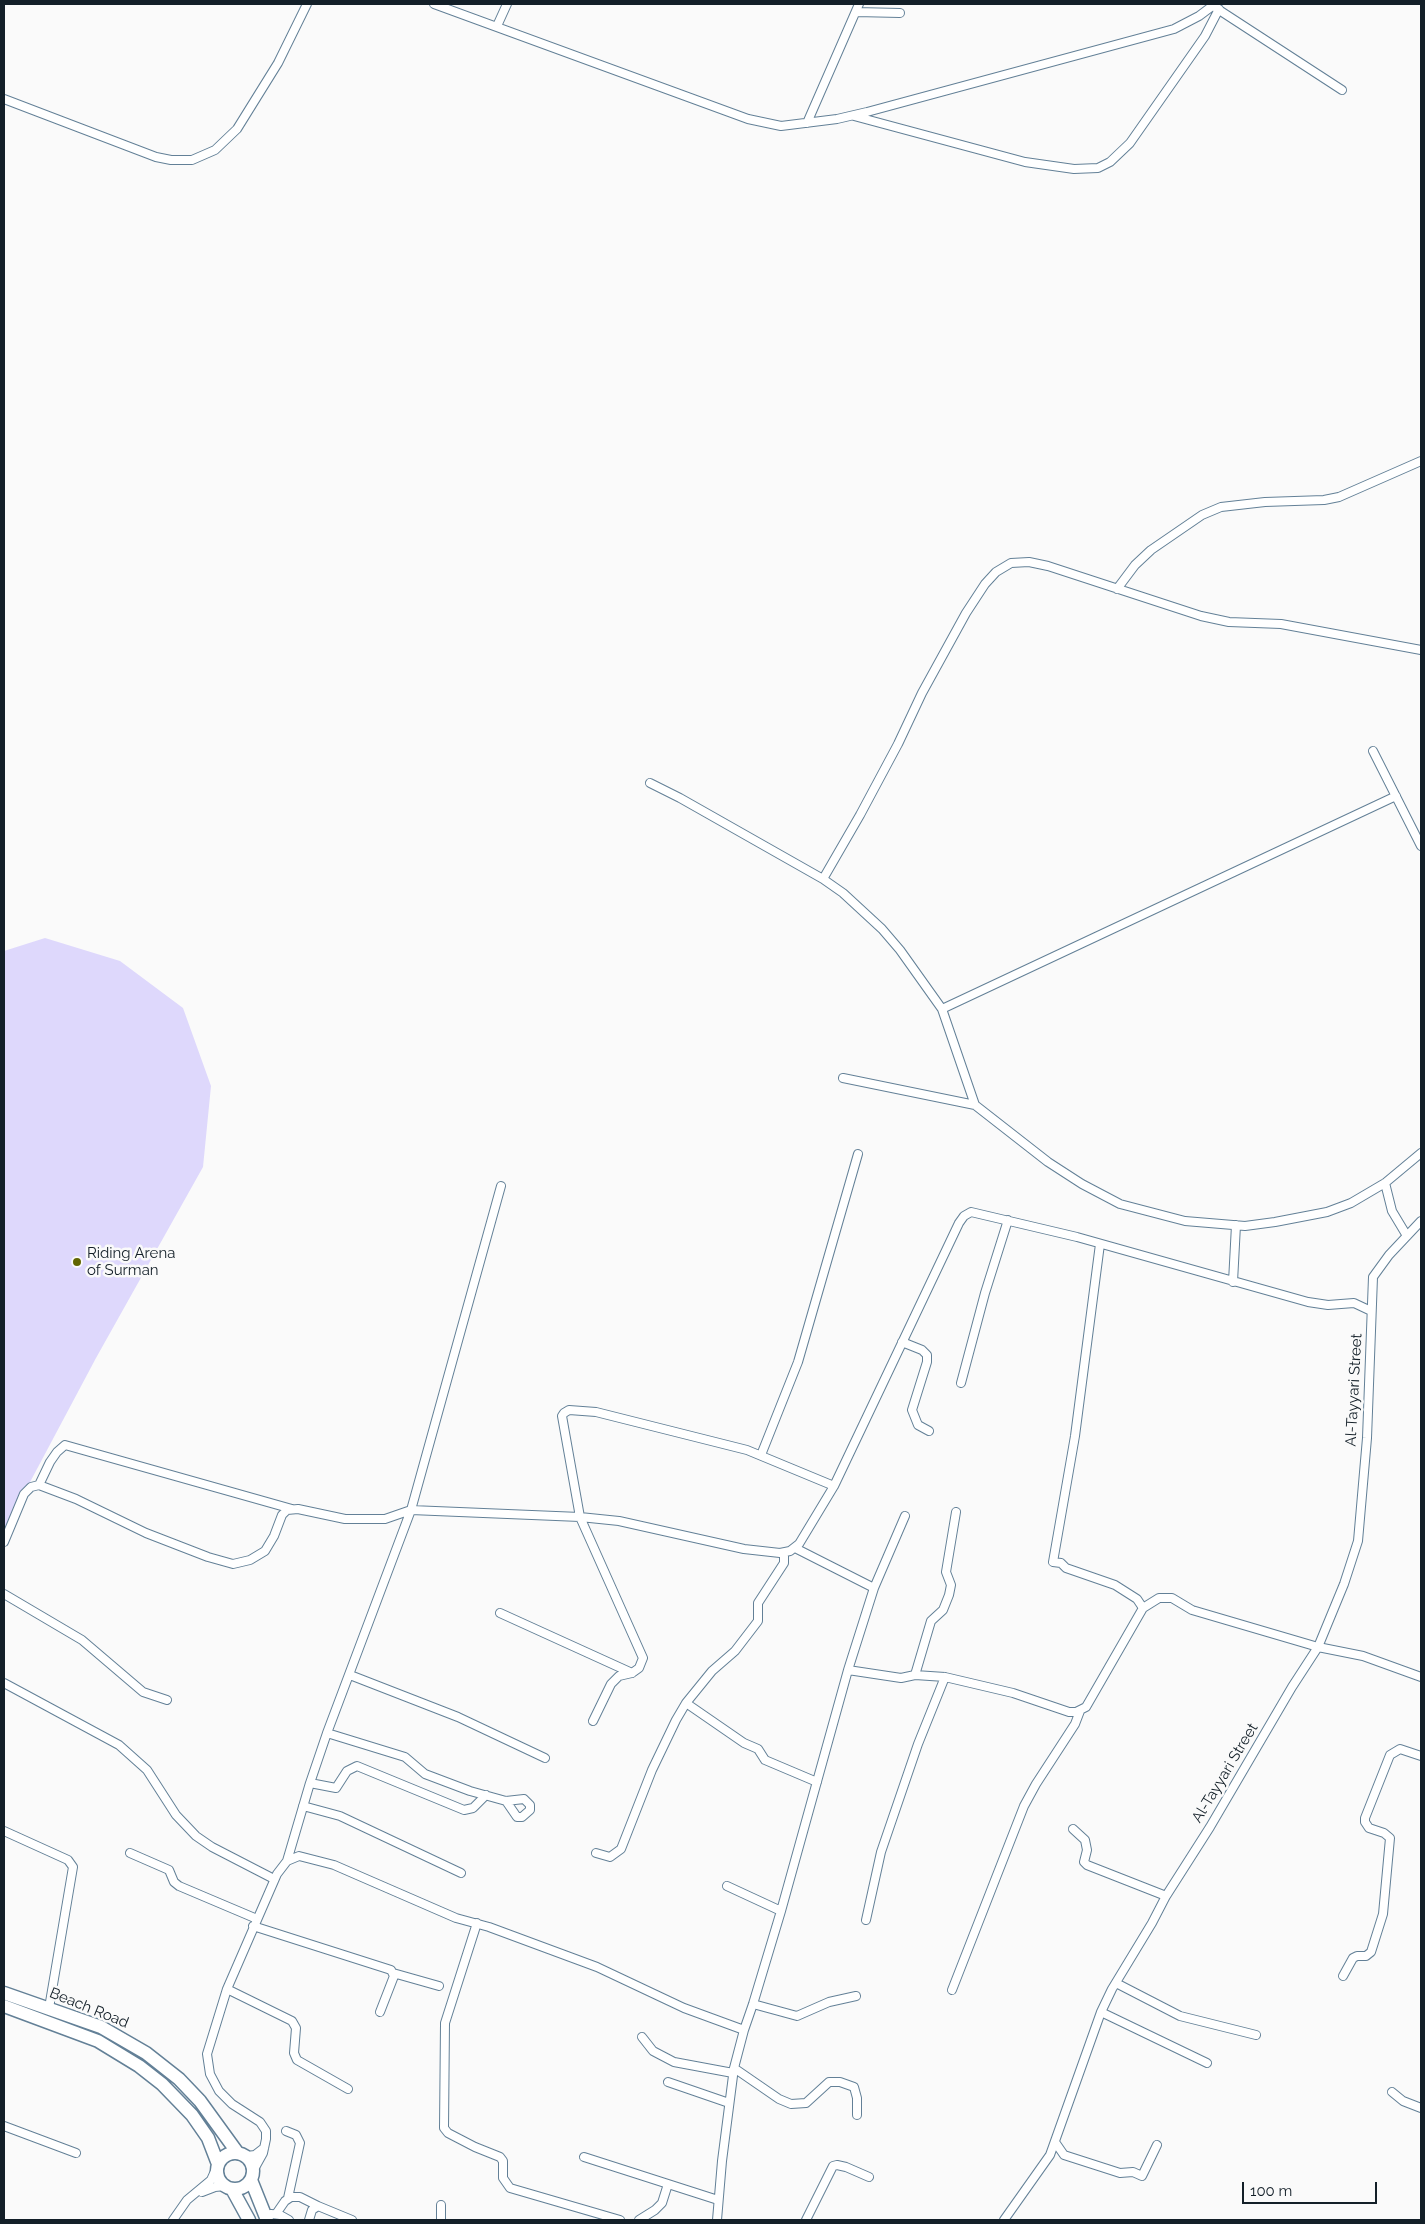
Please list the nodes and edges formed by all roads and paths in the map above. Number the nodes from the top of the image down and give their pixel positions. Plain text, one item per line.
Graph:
1 (307, 4) edge
2 (434, 4) edge
3 (507, 4) edge
4 (1215, 6) edge
5 (857, 8) edge
6 (900, 13) dead end
7 (497, 26) junction
8 (1342, 90) dead end
9 (4, 99) edge
10 (852, 115) junction
11 (807, 123) junction
12 (1421, 461) edge
13 (1117, 589) junction
14 (1421, 650) edge
15 (1373, 751) dead end
16 (650, 783) dead end
17 (1396, 796) junction
18 (1421, 846) edge
19 (823, 879) junction
20 (942, 1009) junction
21 (843, 1078) dead end
22 (975, 1105) junction
23 (1421, 1153) edge
24 (858, 1154) dead end
25 (1385, 1183) junction
26 (502, 1186) dead end
27 (1008, 1220) junction
28 (1421, 1220) edge
29 (1236, 1225) junction
30 (1407, 1236) junction
31 (1100, 1244) junction
32 (1233, 1282) junction
33 (1371, 1310) junction
34 (902, 1342) junction
35 (961, 1384) dead end
36 (929, 1431) dead end
37 (761, 1454) junction
38 (39, 1485) junction
39 (834, 1486) junction
40 (292, 1509) junction
41 (411, 1510) junction
42 (956, 1512) dead end
43 (905, 1516) dead end
44 (580, 1517) junction
45 (4, 1542) edge
46 (795, 1548) junction
47 (784, 1552) junction
48 (874, 1588) junction
49 (4, 1594) edge
50 (1143, 1608) junction
51 (500, 1613) dead end
52 (1318, 1647) junction
53 (848, 1670) junction
54 (632, 1673) junction
55 (350, 1675) junction
56 (914, 1675) junction
57 (945, 1677) junction
58 (1421, 1677) edge
59 (4, 1682) edge
60 (167, 1700) dead end
61 (686, 1703) junction
62 (1080, 1711) junction
63 (593, 1721) dead end
64 (328, 1733) junction
65 (1421, 1756) edge
66 (545, 1758) dead end
67 (817, 1782) junction
68 (310, 1783) junction
69 (486, 1795) junction
70 (506, 1801) dead end
71 (303, 1806) junction
72 (1073, 1829) dead end
73 (4, 1831) edge
74 (130, 1853) dead end
75 (596, 1853) dead end
76 (287, 1861) junction
77 (461, 1873) dead end
78 (274, 1879) junction
79 (727, 1886) dead end
80 (1166, 1896) junction
81 (781, 1912) junction
82 (866, 1920) dead end
83 (255, 1923) junction
84 (477, 1923) junction
85 (394, 1973) junction
86 (1343, 1976) dead end
87 (1116, 1983) junction
88 (439, 1986) dead end
89 (227, 1989) junction
90 (952, 1990) dead end
91 (4, 1993) edge
92 (856, 1996) dead end
93 (753, 2004) junction
94 (4, 2006) edge
95 (49, 2008) junction
96 (380, 2012) dead end
97 (1101, 2012) junction
98 (744, 2030) junction
99 (1256, 2035) dead end
100 (642, 2036) dead end
101 (1207, 2063) dead end
102 (734, 2070) junction
103 (668, 2082) dead end
104 (348, 2088) dead end
105 (1392, 2092) dead end
106 (729, 2103) junction
107 (1421, 2108) edge
108 (857, 2116) dead end
109 (4, 2126) edge
110 (286, 2131) dead end
111 (1056, 2142) junction
112 (1156, 2145) dead end
113 (264, 2148) junction
114 (76, 2153) dead end
115 (242, 2154) junction
116 (584, 2157) dead end
117 (217, 2167) junction
118 (252, 2176) junction
119 (869, 2177) dead end
120 (668, 2184) junction
121 (228, 2188) junction
122 (288, 2198) junction
123 (187, 2200) junction
124 (718, 2200) junction
125 (440, 2205) dead end
126 (318, 2206) junction
127 (269, 2216) edge
128 (173, 2220) edge
129 (249, 2220) edge
130 (289, 2220) edge
131 (308, 2220) edge
132 (352, 2220) edge
133 (441, 2220) edge
134 (620, 2220) edge
135 (639, 2220) edge
136 (717, 2220) edge
137 (806, 2220) edge
138 (1004, 2220) edge

1 - 9 street
2 - 7 street
3 - 7 street
4 - 8 street
4 - 10 street
4 - 10 street
5 - 6 street
5 - 11 street
7 - 11 street
10 - 11 street
12 - 13 street
13 - 14 street
13 - 19 street
15 - 17 street
16 - 19 street
17 - 18 street
17 - 20 street
19 - 20 street
20 - 22 street
21 - 22 street
22 - 29 street
23 - 25 street
24 - 37 street
25 - 29 street
25 - 30 street
26 - 41 street
27 - 31 street
27 - 34 street
27 - 35 street
28 - 30 street, Al-Tayyari Street
29 - 32 street
30 - 33 street, Al-Tayyari Street
31 - 32 street
31 - 50 street
32 - 33 street
33 - 52 street, Al-Tayyari Street
34 - 36 street
34 - 39 street
37 - 39 street
37 - 44 street
38 - 40 street
38 - 40 street
38 - 45 street
39 - 46 street
40 - 41 street
41 - 44 street
41 - 55 street
42 - 56 street
43 - 48 street
44 - 47 street
44 - 54 street
46 - 47 street
46 - 48 street
47 - 61 street
48 - 53 street
49 - 60 street
50 - 52 street
50 - 62 street
51 - 54 street
52 - 58 street
52 - 80 street, Al-Tayyari Street
53 - 56 street
53 - 67 street
54 - 63 street
55 - 64 street
55 - 66 street
56 - 57 street
57 - 62 street
57 - 82 street
59 - 78 street
61 - 67 street
61 - 75 street
62 - 90 street
64 - 68 street
64 - 69 street
65 - 86 street
67 - 81 street
68 - 69 street
68 - 71 street
69 - 70 street
71 - 76 street
71 - 77 street
72 - 80 street
73 - 95 street
74 - 83 street
76 - 78 street
76 - 84 street
78 - 83 street
79 - 81 street
80 - 87 street, Al-Tayyari Street
81 - 93 street
83 - 85 street
83 - 89 street
84 - 98 street
84 - 134 street
85 - 88 street
85 - 96 street
87 - 97 street, Al-Tayyari Street
87 - 99 street
89 - 104 street
89 - 113 street
91 - 95 main road, Beach Road
92 - 93 street
93 - 98 street
94 - 117 main road, Beach Road
95 - 115 main road, Beach Road
97 - 101 street
97 - 111 street, Al-Tayyari Street
98 - 102 street
100 - 102 street
102 - 106 street
102 - 108 street
103 - 106 street
105 - 107 street
106 - 124 street
109 - 114 street
110 - 122 street
111 - 112 street
111 - 138 street, Al-Tayyari Street
113 - 115 street
113 - 118 street
115 - 117 main road
115 - 118 main road
116 - 120 street
117 - 121 main road
117 - 123 street
118 - 121 main road
118 - 127 main road
119 - 137 street
120 - 124 street
120 - 135 street
121 - 123 street
121 - 129 main road
122 - 126 street
122 - 127 street
123 - 128 street
124 - 136 street
125 - 133 street
126 - 131 street
126 - 132 street
127 - 130 street

